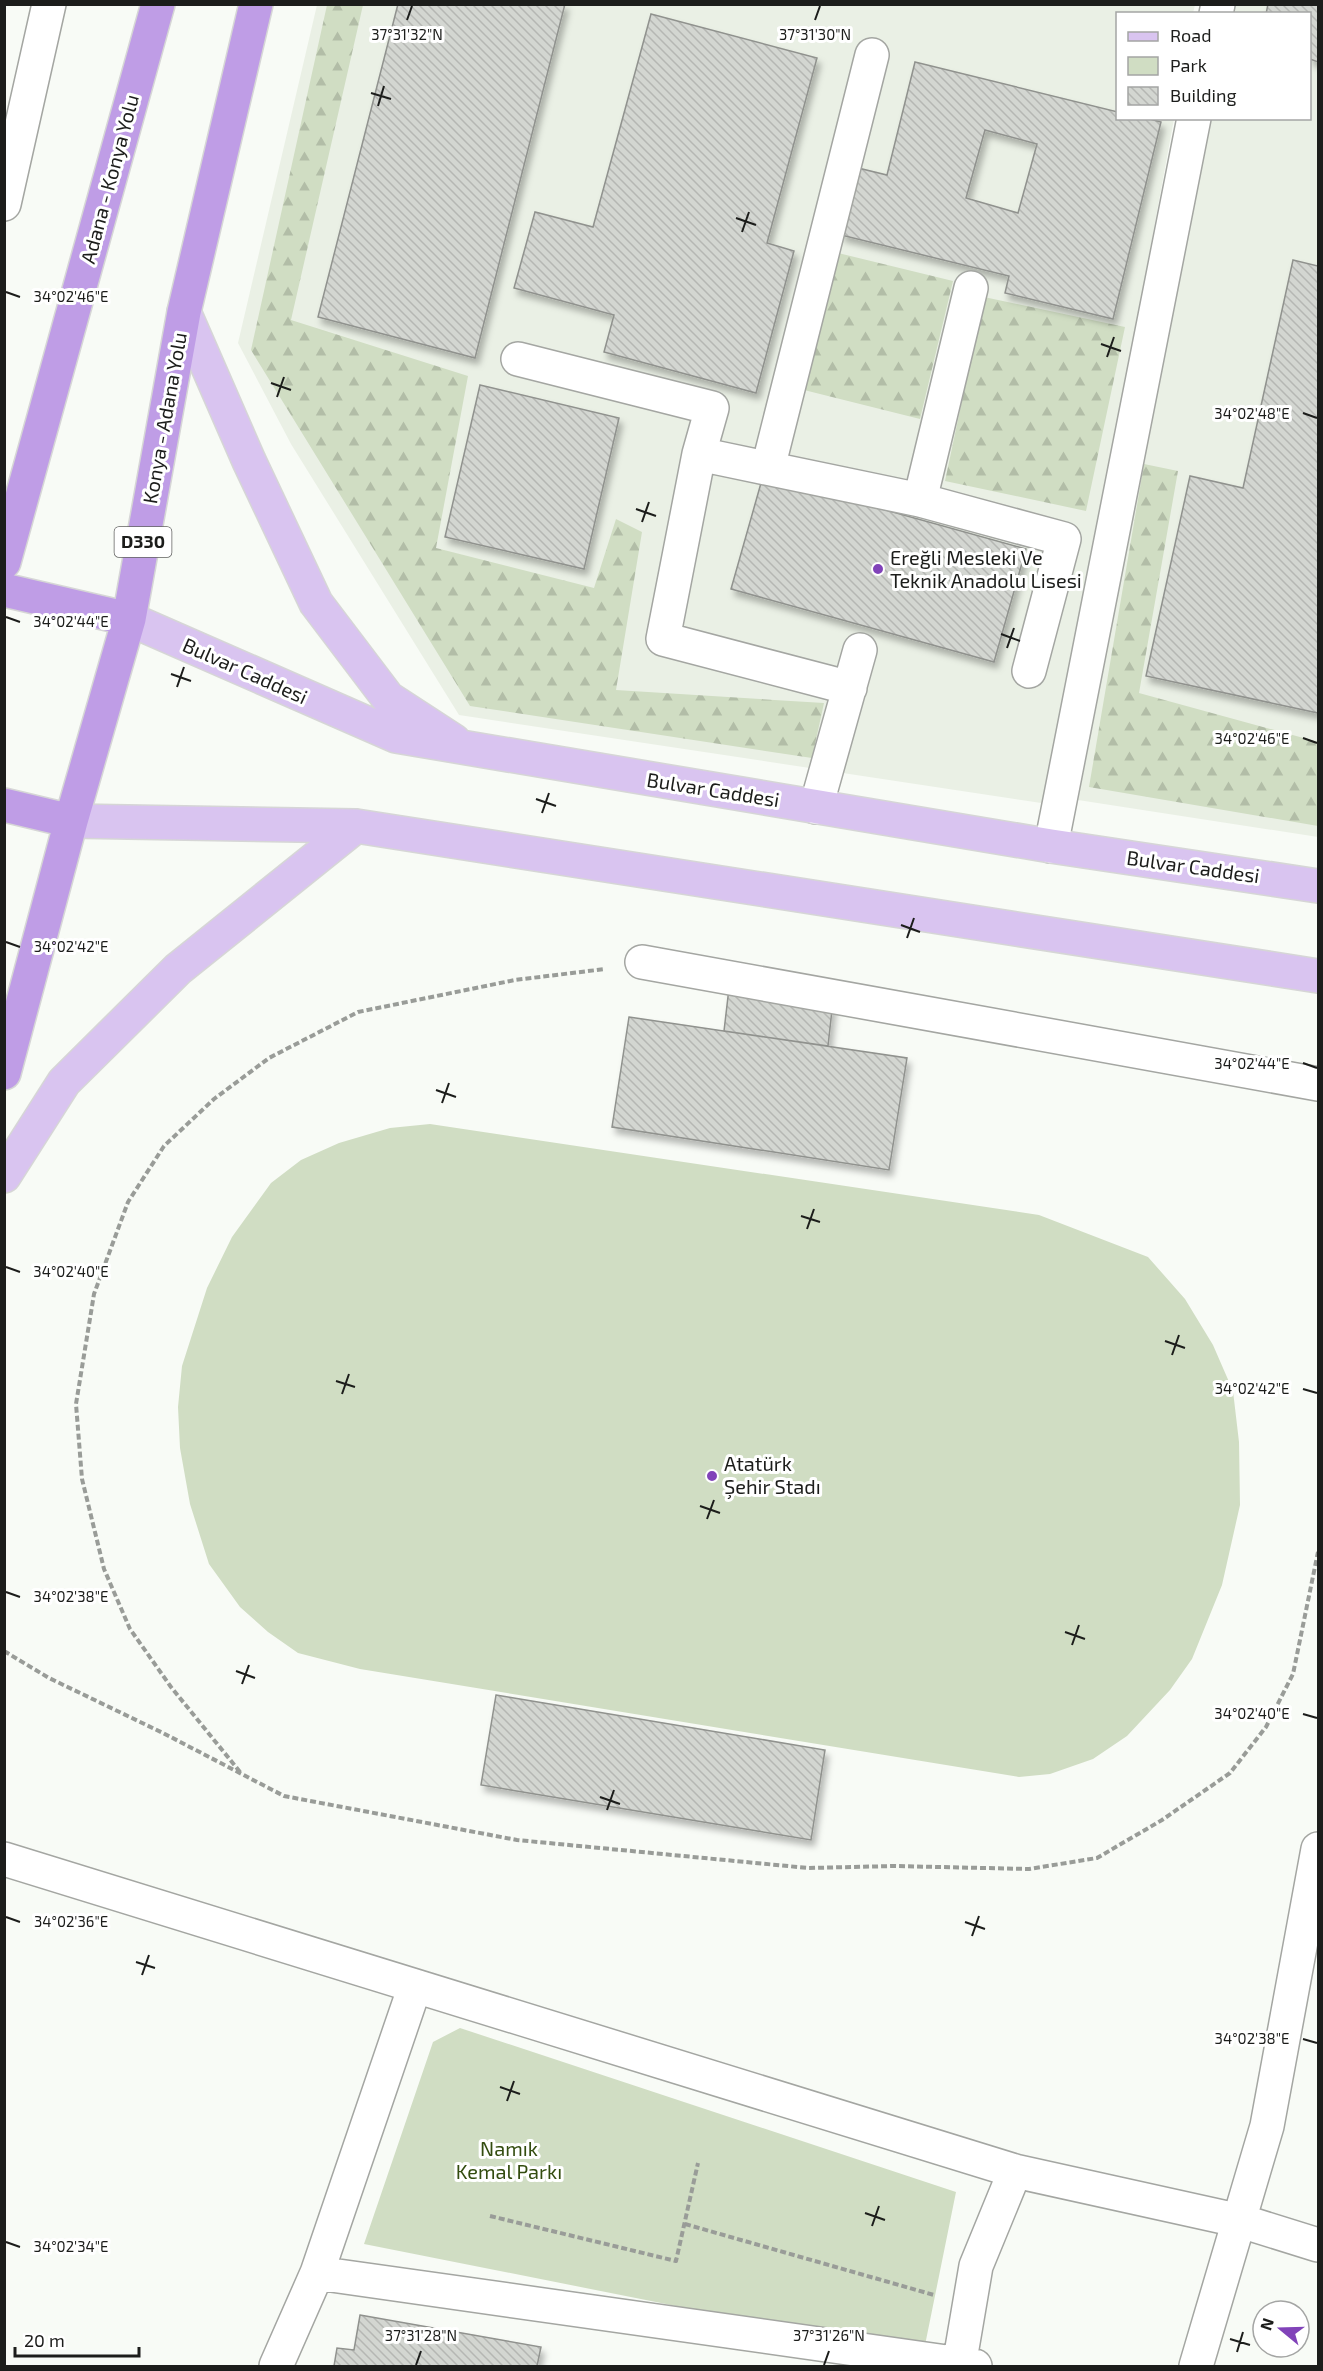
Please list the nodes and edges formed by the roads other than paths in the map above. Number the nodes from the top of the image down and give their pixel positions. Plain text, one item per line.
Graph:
1 (49, 4) edge
2 (158, 4) edge
3 (256, 4) edge
4 (872, 55) dead end
5 (1194, 120) edge
6 (4, 204) edge
7 (971, 288) dead end
8 (184, 312) junction
9 (518, 359) dead end
10 (699, 454) junction
11 (768, 468) junction
12 (920, 500) junction
13 (4, 562) edge
14 (4, 590) edge
15 (129, 619) junction
16 (860, 650) dead end
17 (1029, 671) dead end
18 (849, 688) junction
19 (465, 748) junction
20 (4, 805) edge
21 (816, 807) junction
22 (71, 821) junction
23 (356, 826) junction
24 (1051, 846) junction
25 (1318, 886) edge
26 (642, 962) road end
27 (1318, 976) edge
28 (4, 1073) edge
29 (1318, 1084) edge
30 (4, 1176) edge
31 (1318, 1849) edge
32 (4, 1859) edge
33 (415, 1986) junction
34 (1015, 2171) junction
35 (1241, 2221) junction
36 (1318, 2245) edge
37 (317, 2273) junction
38 (965, 2365) edge
39 (276, 2367) edge
40 (1196, 2367) edge

1 - 6 street
2 - 13 highway, Adana - Konya Yolu
3 - 8 highway, Konya - Adana Yolu / D330
4 - 11 street
5 - 24 street
7 - 12 street
8 - 15 highway, Konya - Adana Yolu / D330
8 - 19 main road
9 - 10 street
10 - 11 street
10 - 18 street
11 - 12 street
12 - 17 street
14 - 15 highway
15 - 19 main road, Bulvar Caddesi
15 - 22 highway, Konya - Adana Yolu / D330
16 - 18 street
18 - 21 street
19 - 21 main road, Bulvar Caddesi
20 - 22 highway
21 - 24 main road, Bulvar Caddesi
22 - 23 main road
22 - 28 highway, Konya - Adana Yolu / D330
23 - 27 main road
23 - 30 main road
24 - 25 main road, Bulvar Caddesi
26 - 29 street
31 - 35 street
32 - 33 street
33 - 34 street
33 - 37 street
34 - 35 street
34 - 38 street
35 - 36 street
35 - 40 street
37 - 38 street
37 - 39 street

